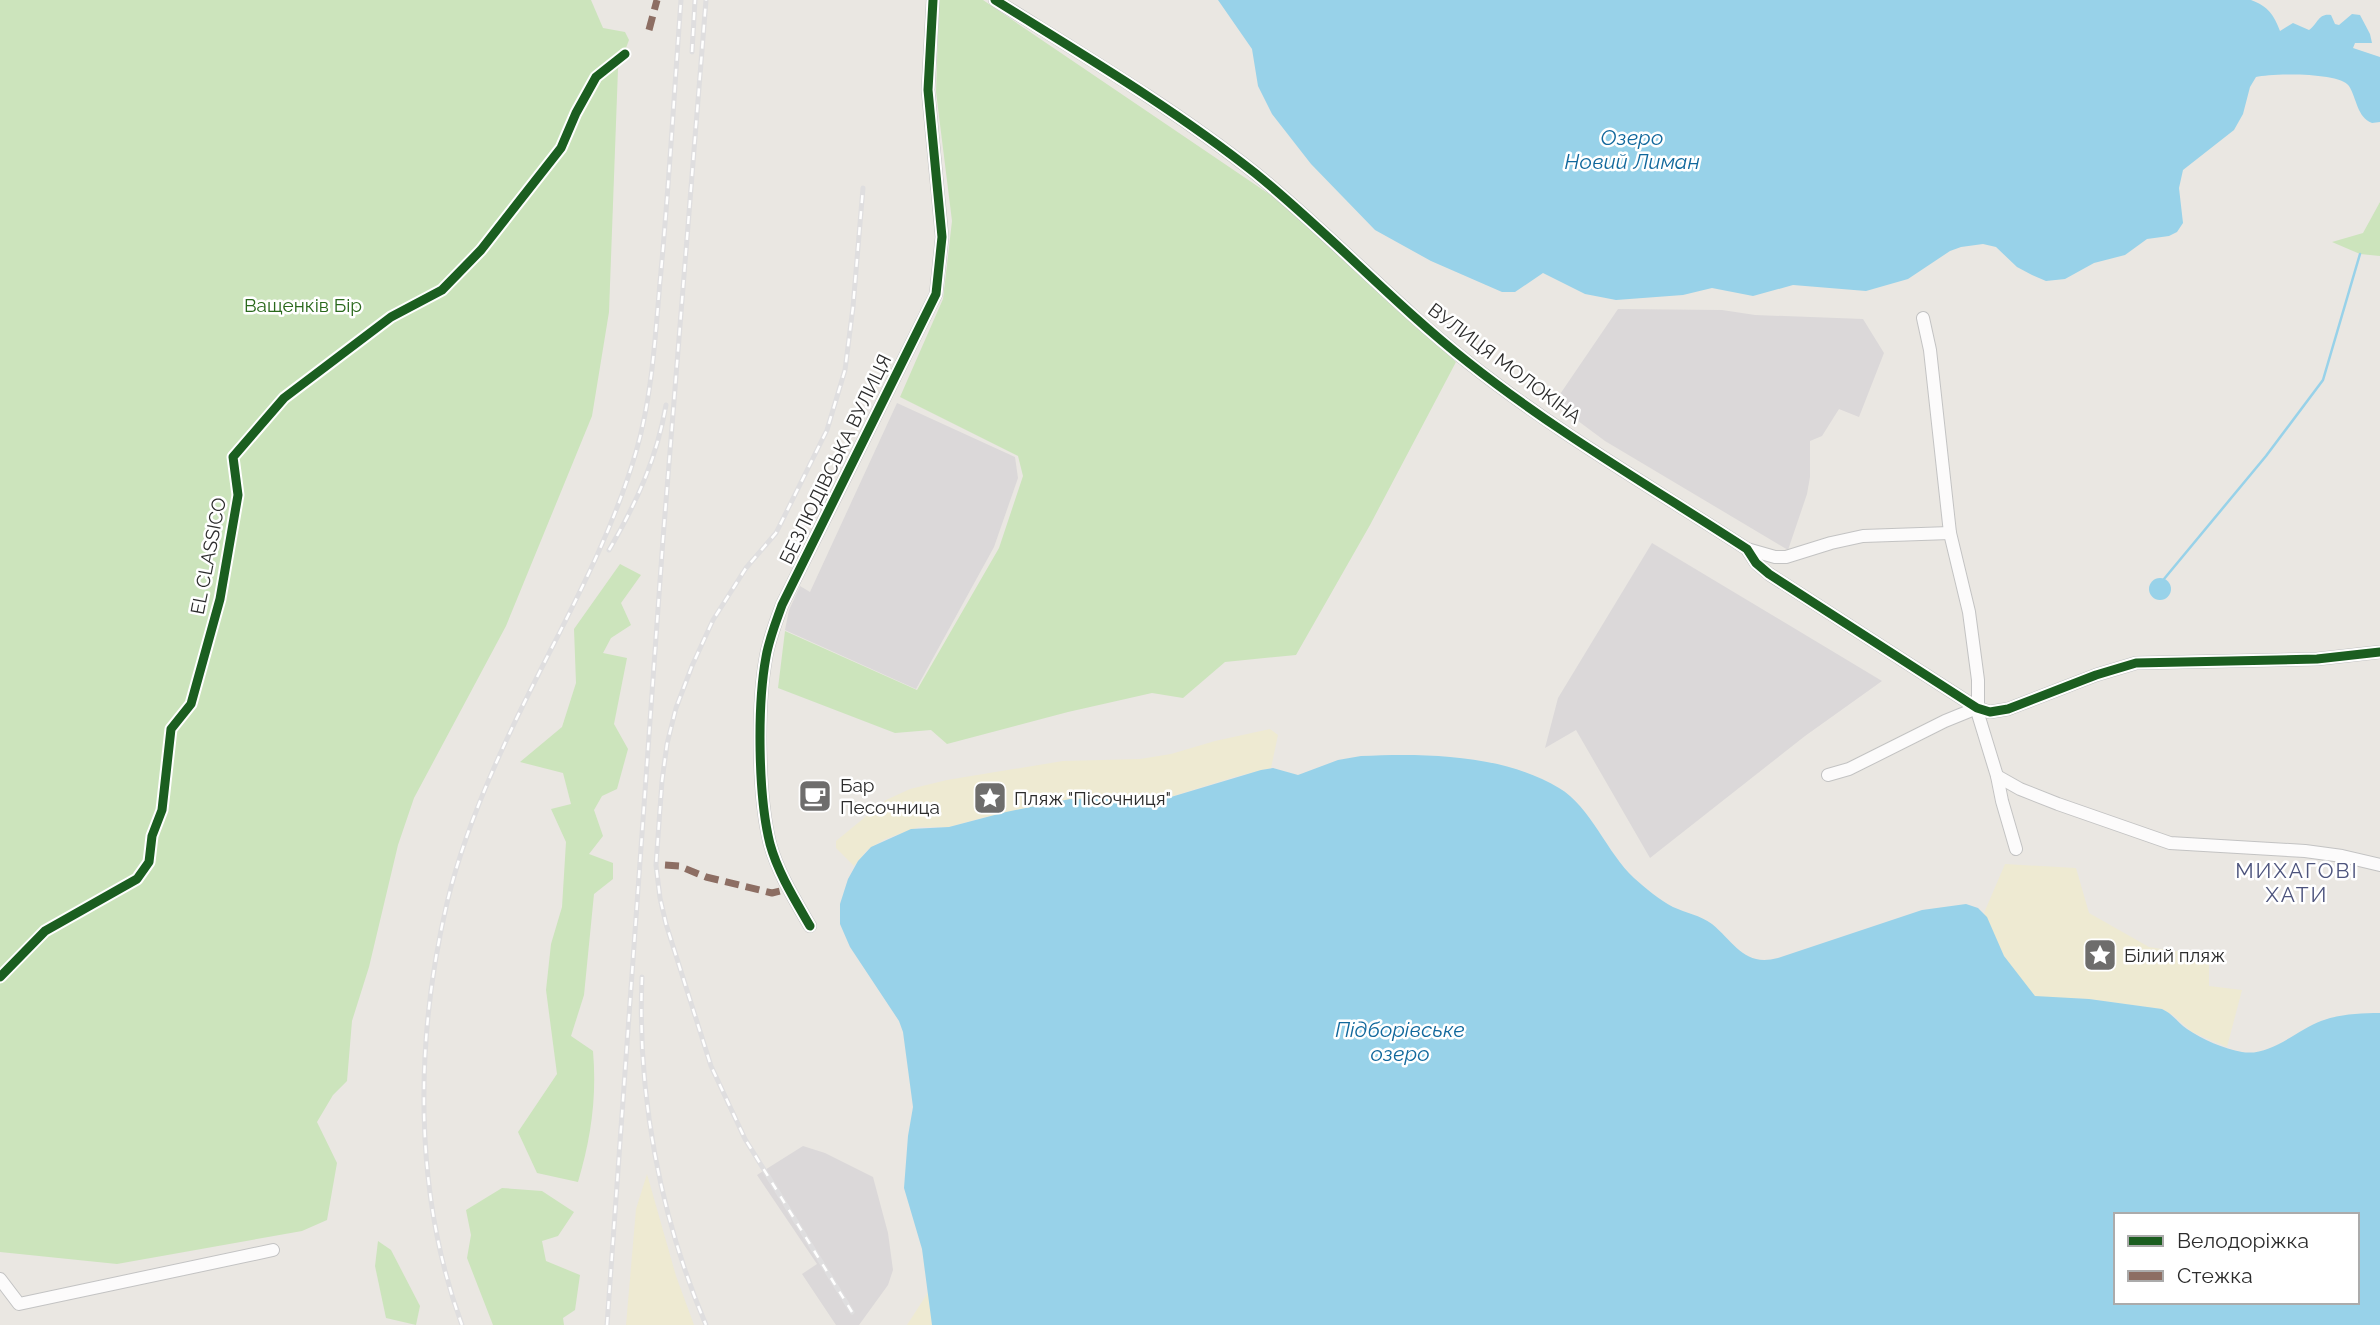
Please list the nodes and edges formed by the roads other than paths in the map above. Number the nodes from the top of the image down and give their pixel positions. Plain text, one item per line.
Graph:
1 (933, 0) edge
2 (995, 0) edge
3 (1923, 318) dead end
4 (1950, 533) junction
5 (1747, 549) junction
6 (2380, 652) edge
7 (1977, 708) junction
8 (1828, 775) dead end
9 (1997, 776) junction
10 (2016, 849) dead end
11 (2380, 864) edge
12 (810, 926) dead end
13 (273, 1250) dead end
14 (0, 1279) edge

1 - 12 street, БЕЗЛЮДІВСЬКА ВУЛИЦЯ
2 - 5 street, ВУЛИЦЯ МОЛОКІНА
3 - 4 street
4 - 5 street
4 - 7 street
5 - 7 street, ВУЛИЦЯ МОЛОКІНА
6 - 7 street
7 - 8 street
7 - 9 street
9 - 10 street
9 - 11 street
13 - 14 street

